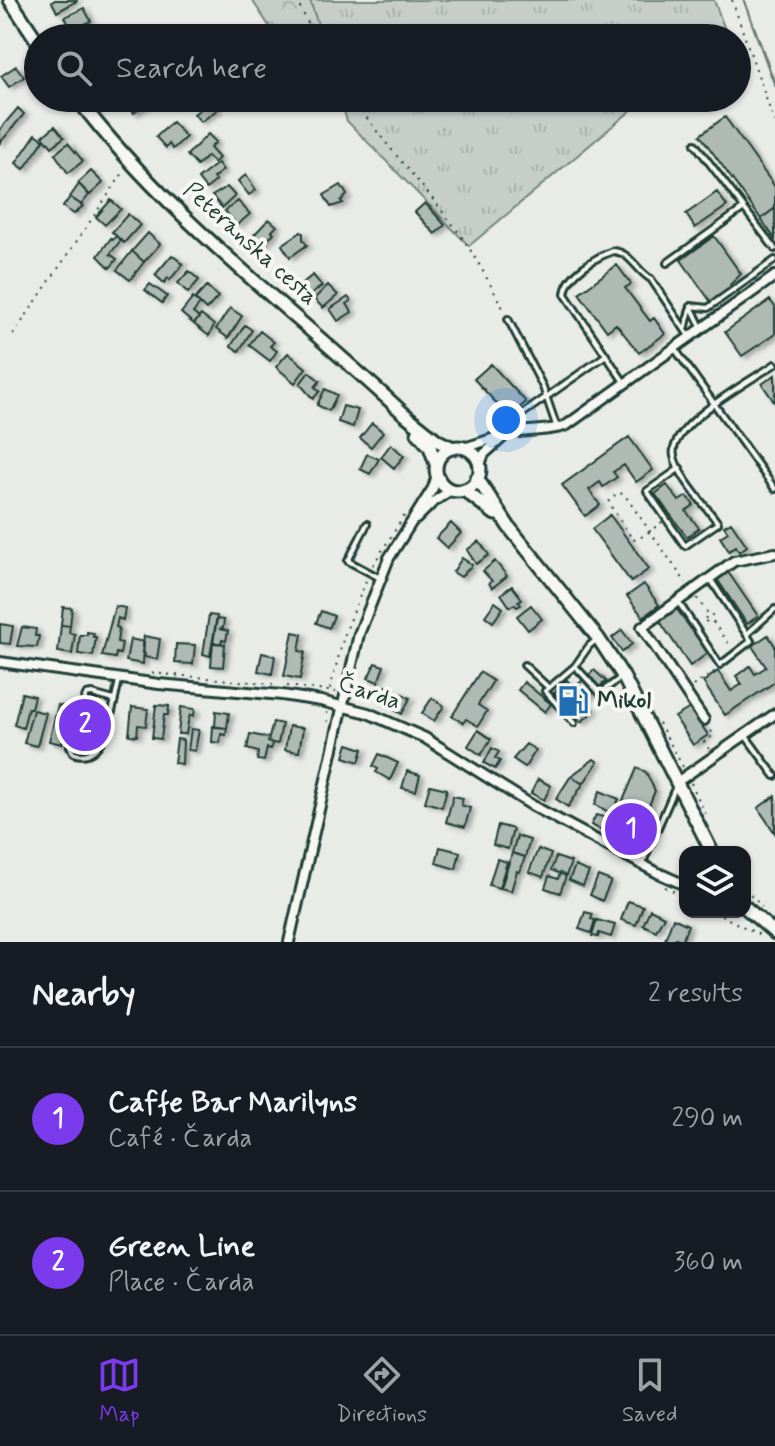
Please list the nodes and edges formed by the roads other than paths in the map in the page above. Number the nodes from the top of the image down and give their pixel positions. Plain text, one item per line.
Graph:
1 (10, 0) edge
2 (26, 24) edge
3 (88, 112) edge
4 (695, 144) dead end
5 (744, 208) junction
6 (775, 249) edge
7 (775, 260) edge
8 (667, 263) dead end
9 (775, 276) edge
10 (691, 306) junction
11 (508, 319) road end
12 (702, 329) junction
13 (687, 334) junction
14 (675, 349) junction
15 (606, 355) junction
16 (775, 364) edge
17 (626, 384) junction
18 (547, 396) junction
19 (715, 403) junction
20 (403, 413) junction
21 (518, 417) dead end
22 (557, 428) junction
23 (505, 434) junction
24 (458, 448) junction
25 (680, 468) junction
26 (436, 470) junction
27 (478, 472) junction
28 (775, 489) edge
29 (451, 490) junction
30 (464, 490) junction
31 (367, 524) dead end
32 (409, 525) junction
33 (509, 527) junction
34 (775, 553) edge
35 (380, 578) junction
36 (709, 578) junction
37 (677, 601) junction
38 (775, 609) edge
39 (747, 634) junction
40 (598, 638) junction
41 (0, 662) edge
42 (524, 665) dead end
43 (575, 666) junction
44 (623, 676) junction
45 (119, 680) junction
46 (549, 688) junction
47 (114, 700) junction
48 (342, 706) junction
49 (775, 714) edge
50 (704, 720) road end
51 (574, 723) dead end
52 (745, 735) junction
53 (775, 776) edge
54 (677, 784) junction
55 (686, 801) junction
56 (669, 802) junction
57 (709, 846) edge
58 (642, 865) junction
59 (679, 882) edge
60 (751, 912) edge
61 (775, 933) edge
62 (289, 942) edge

1 - 2 main road
3 - 20 main road, Peteranska cesta
4 - 5 lane
5 - 6 lane
5 - 8 lane
7 - 10 lane
9 - 12 street
10 - 12 lane
10 - 13 lane
11 - 18 lane
12 - 13 street
13 - 14 street
13 - 15 lane
14 - 17 street
14 - 19 lane
15 - 17 lane
15 - 18 lane
16 - 19 lane
17 - 22 street
18 - 21 lane
18 - 22 lane
19 - 25 lane
19 - 28 lane
20 - 24 main road, Peteranska cesta
20 - 26 main road, Peteranska cesta
22 - 23 street
23 - 24 street
23 - 27 street
24 - 26 main road
24 - 27 main road
25 - 25 lane
26 - 29 main road
26 - 32 street
27 - 30 main road
27 - 33 main road
29 - 30 main road
29 - 32 street
30 - 33 main road
31 - 35 lane
32 - 35 street
33 - 40 main road
34 - 36 street
35 - 48 street
36 - 37 street
36 - 39 lane
37 - 39 lane
37 - 50 street
38 - 39 lane
40 - 43 lane
40 - 44 main road
41 - 45 street, Čarda
42 - 46 lane
43 - 44 lane
43 - 46 lane
44 - 54 main road
45 - 47 lane
45 - 48 street, Čarda
46 - 51 lane
47 - 47 lane
48 - 58 street, Čarda
48 - 62 street
49 - 52 street
52 - 53 lane
52 - 54 street
54 - 55 main road
54 - 56 lane
55 - 56 lane
55 - 57 main road
56 - 58 lane
58 - 59 street, Čarda
60 - 61 main road

